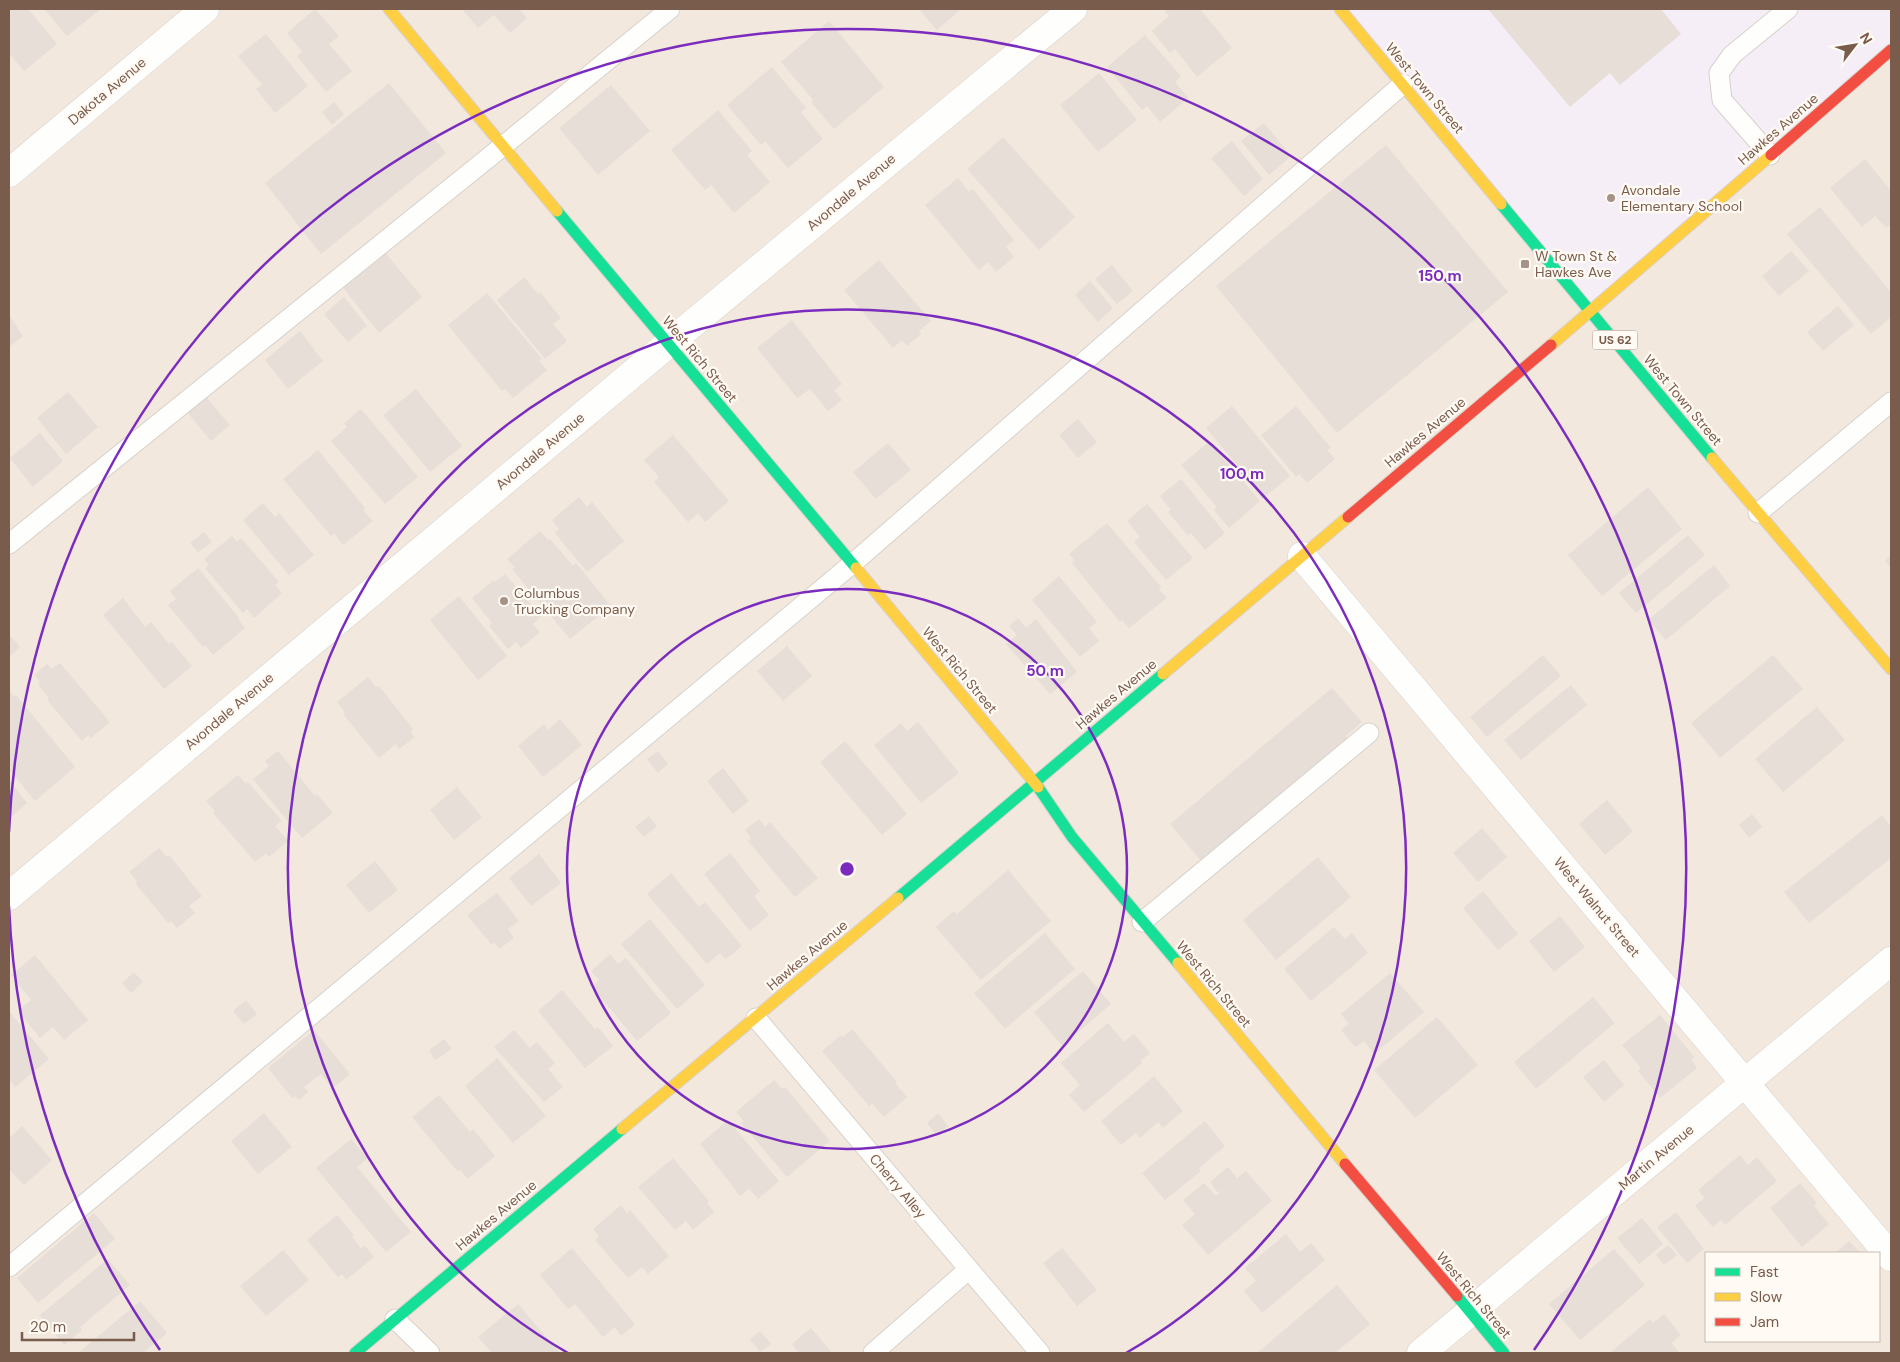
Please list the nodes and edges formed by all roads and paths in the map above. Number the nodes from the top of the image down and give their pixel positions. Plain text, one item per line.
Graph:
1 (205, 9) edge
2 (389, 9) edge
3 (670, 9) edge
4 (1073, 9) edge
5 (1340, 9) edge
6 (1788, 9) edge
7 (1891, 50) edge
8 (1403, 84) junction
9 (503, 146) junction
10 (1770, 155) junction
11 (9, 173) edge
12 (1591, 311) junction
13 (668, 344) junction
14 (1891, 402) edge
15 (1758, 513) junction
16 (9, 544) edge
17 (1302, 556) junction
18 (852, 564) junction
19 (1891, 669) edge
20 (1369, 734) dead end
21 (1035, 783) junction
22 (9, 896) edge
23 (1142, 922) junction
24 (1891, 961) edge
25 (756, 1018) junction
26 (1745, 1083) junction
27 (1891, 1257) edge
28 (9, 1267) edge
29 (969, 1269) junction
30 (1470, 1313) junction
31 (395, 1319) junction
32 (355, 1353) edge
33 (430, 1353) edge
34 (873, 1353) edge
35 (1040, 1353) edge
36 (1421, 1353) edge
37 (1504, 1353) edge

1 - 11 street, Dakota Avenue
2 - 9 street, West Rich Street
3 - 9 lane
4 - 13 street, Avondale Avenue
5 - 8 street, West Town Street / US 62
6 - 10 lane
7 - 10 street, Hawkes Avenue
8 - 12 street, West Town Street / US 62
8 - 18 lane
9 - 13 street, West Rich Street
9 - 16 lane
10 - 12 street, Hawkes Avenue
12 - 15 street, West Town Street / US 62
12 - 17 street, Hawkes Avenue
13 - 18 street, West Rich Street
13 - 22 street, Avondale Avenue
14 - 15 lane
15 - 19 street, West Town Street / US 62
17 - 21 street, Hawkes Avenue
17 - 26 street, West Walnut Street
18 - 21 street, West Rich Street
18 - 28 lane
20 - 23 lane
21 - 23 street, West Rich Street
21 - 25 street, Hawkes Avenue
23 - 30 street, West Rich Street
24 - 26 street, Martin Avenue
25 - 29 lane, Cherry Alley
25 - 31 street, Hawkes Avenue
26 - 27 street, West Walnut Street
26 - 30 street, Martin Avenue
29 - 34 lane
29 - 35 lane, Cherry Alley
30 - 36 street, Martin Avenue
30 - 37 street, West Rich Street
31 - 32 street, Hawkes Avenue
31 - 33 lane

